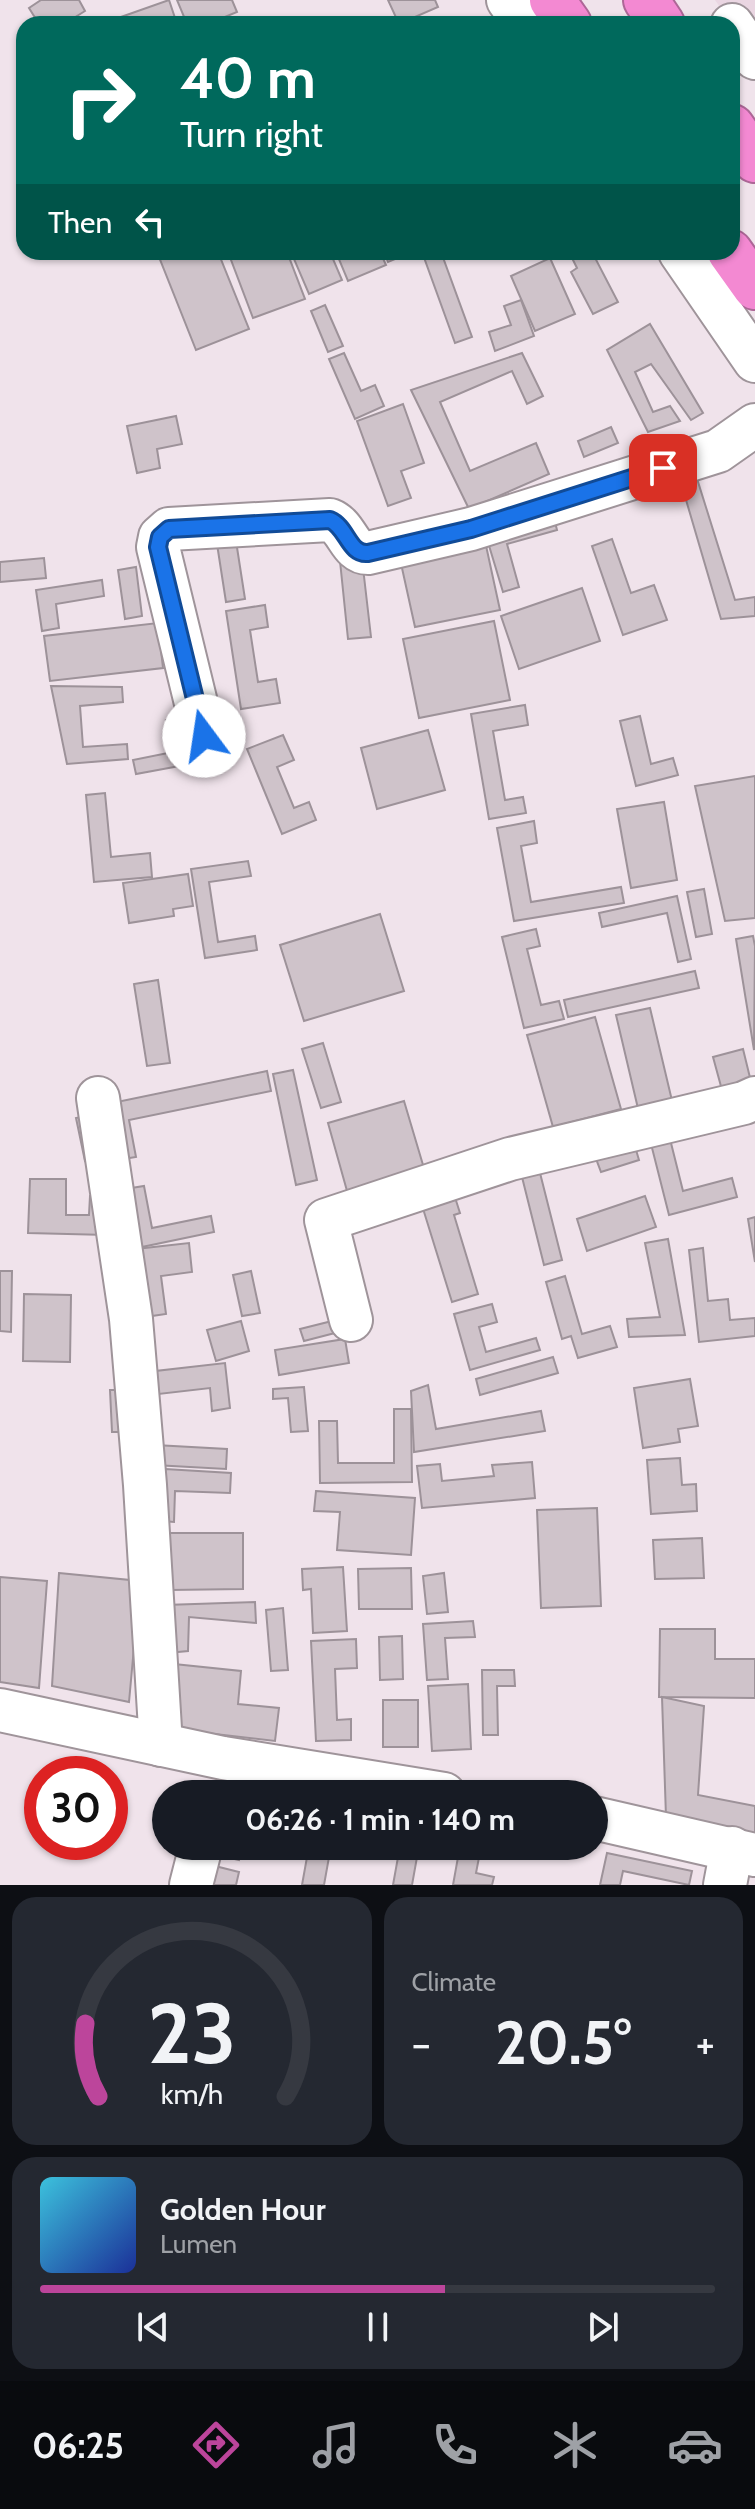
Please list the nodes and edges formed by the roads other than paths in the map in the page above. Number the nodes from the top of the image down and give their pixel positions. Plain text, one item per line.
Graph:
1 (740, 36) edge
2 (755, 58) edge
3 (740, 138) edge
4 (755, 160) edge
5 (686, 260) edge
6 (736, 260) edge
7 (755, 287) edge
8 (755, 361) edge
9 (755, 425) edge
10 (204, 736) dead end
11 (98, 1098) dead end
12 (755, 1098) edge
13 (351, 1320) dead end
14 (0, 1710) edge
15 (161, 1745) junction
16 (218, 1776) edge
17 (268, 1780) edge
18 (608, 1822) edge
19 (197, 1860) edge
20 (737, 1863) edge
21 (191, 1885) edge

1 - 2 street
3 - 4 highway
5 - 8 street
6 - 7 highway
9 - 10 street
11 - 15 street
12 - 13 street
14 - 15 street
15 - 16 street
16 - 17 street
18 - 20 street
19 - 21 street

